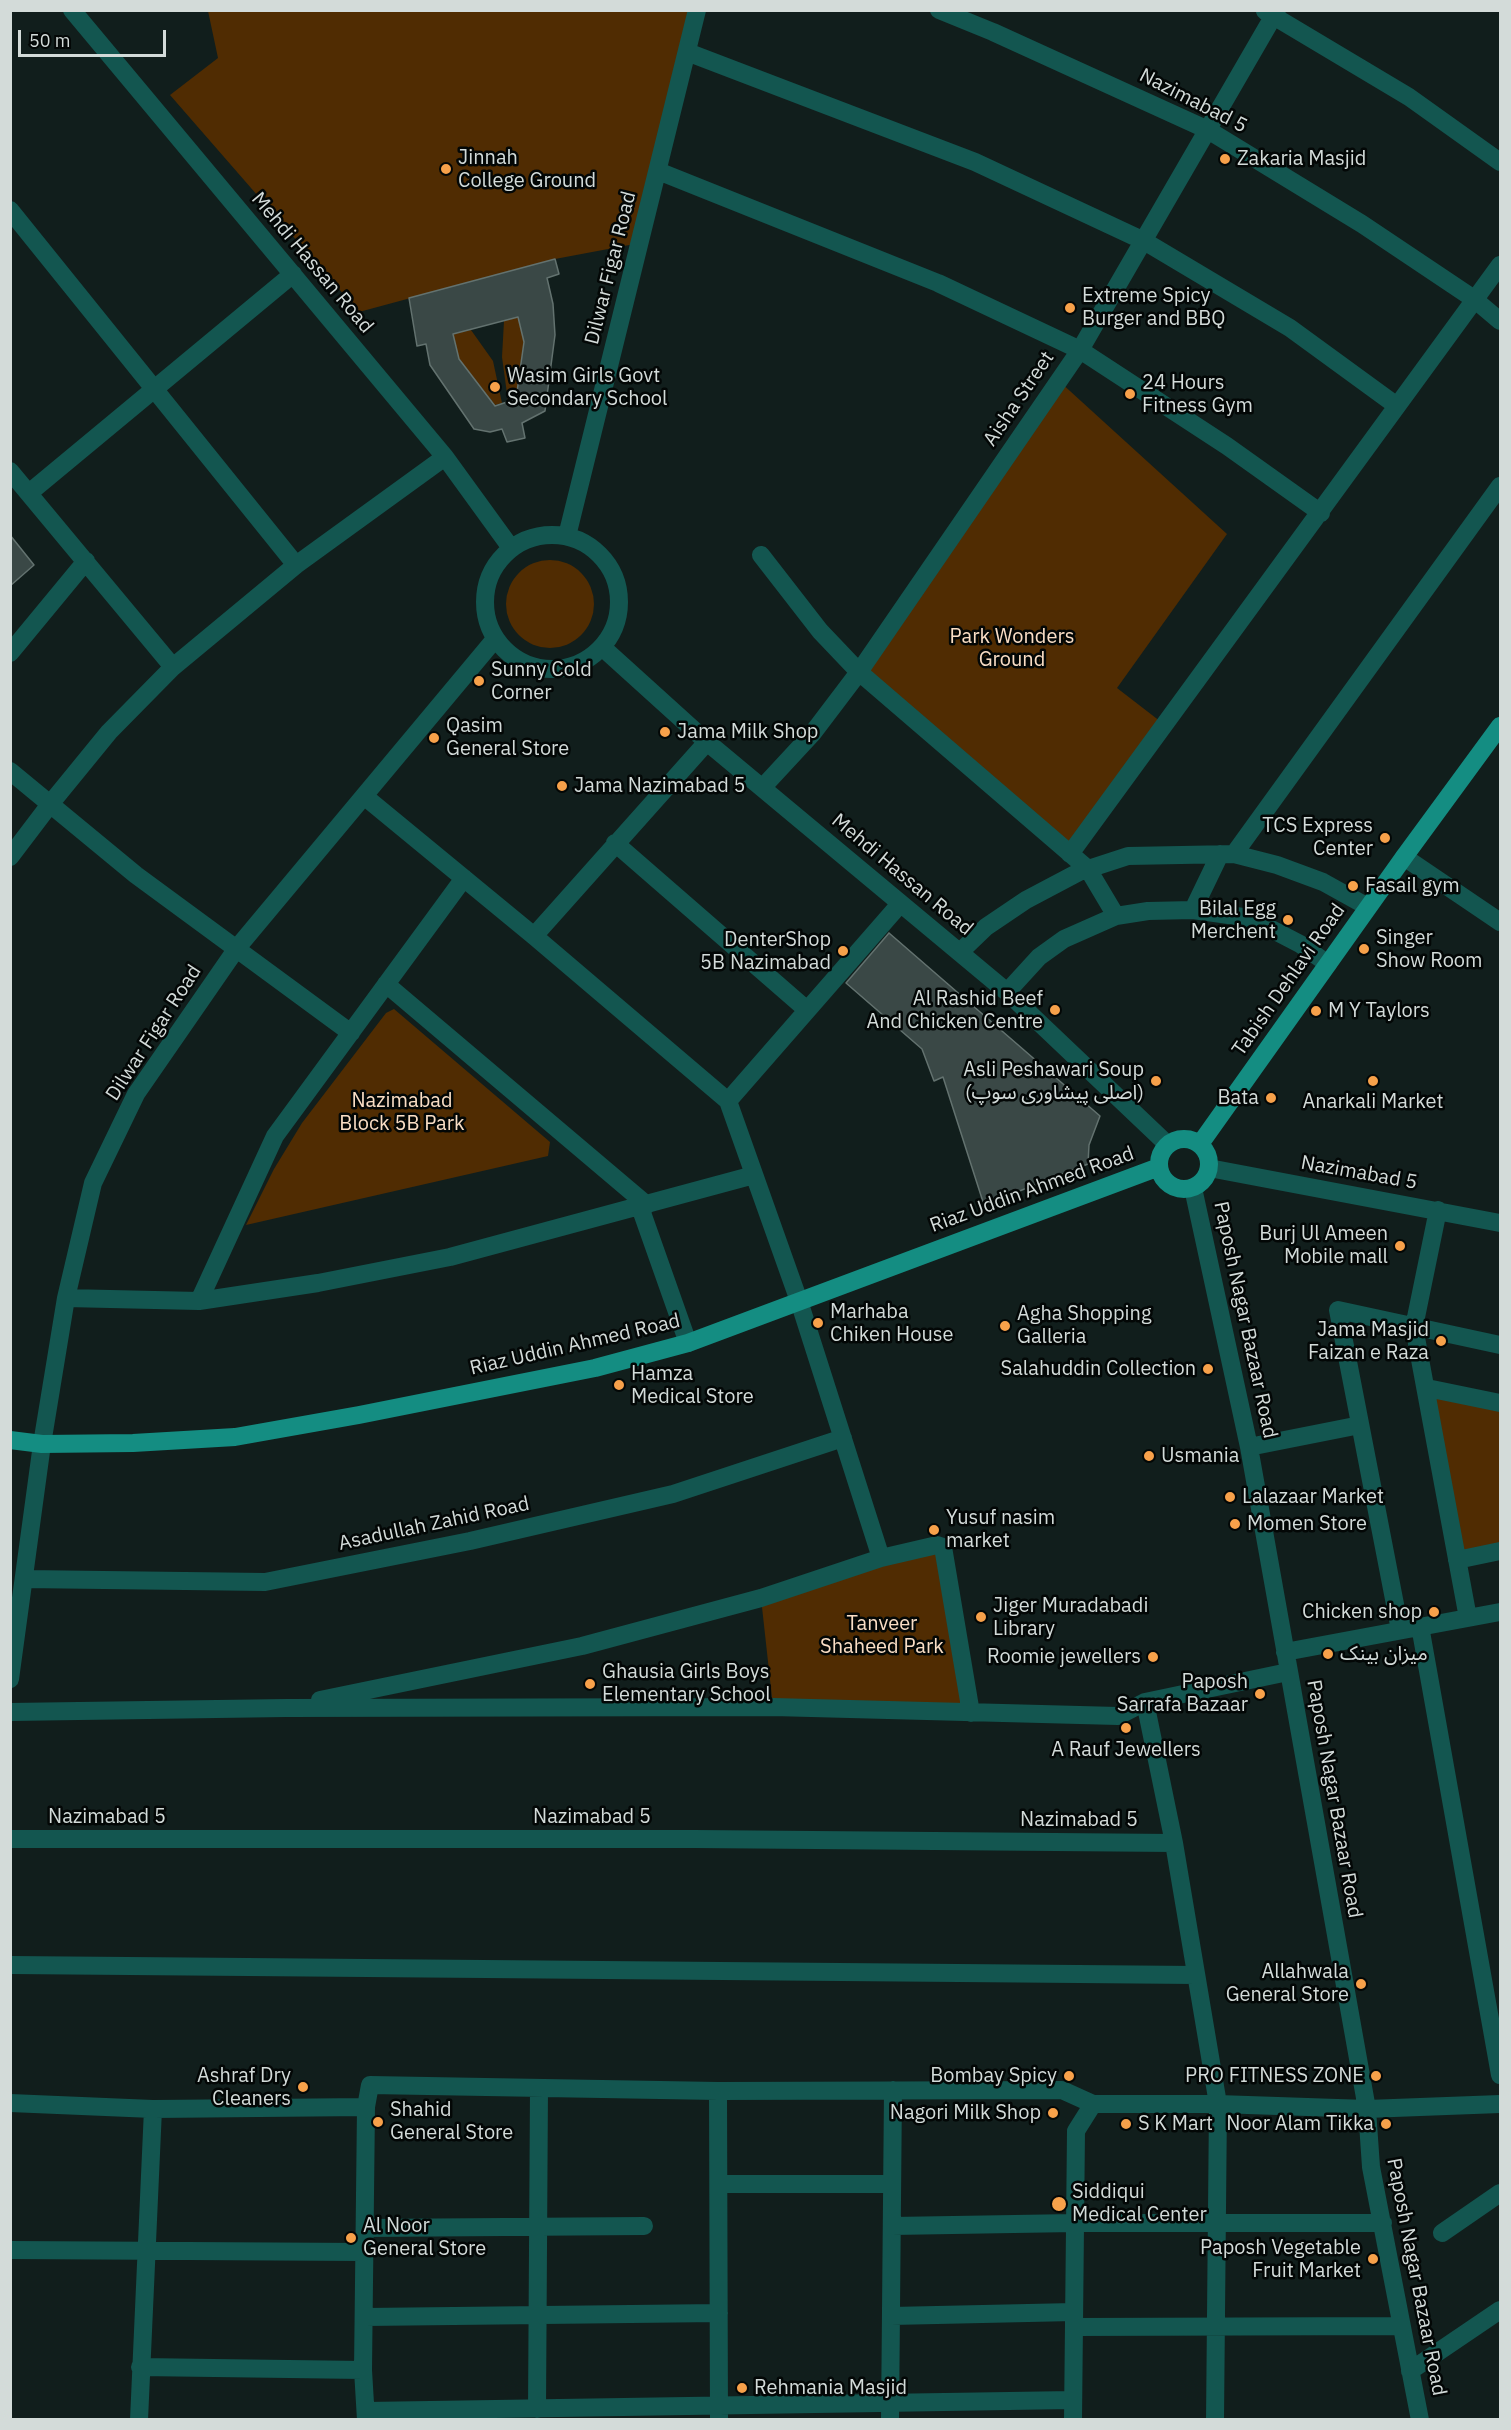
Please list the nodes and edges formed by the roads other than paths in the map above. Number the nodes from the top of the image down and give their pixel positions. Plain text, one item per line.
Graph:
1 (72, 10) edge
2 (697, 10) edge
3 (939, 10) edge
4 (1271, 12) edge
5 (687, 52) junction
6 (1208, 130) junction
7 (1500, 162) edge
8 (658, 171) junction
9 (10, 210) edge
10 (1143, 241) junction
11 (1500, 265) edge
12 (293, 274) junction
13 (1474, 299) junction
14 (1500, 321) edge
15 (1080, 350) junction
16 (157, 389) junction
17 (1397, 406) junction
18 (444, 457) junction
19 (10, 471) edge
20 (1500, 486) edge
21 (29, 493) junction
22 (1321, 513) junction
23 (567, 537) junction
24 (511, 548) junction
25 (761, 555) dead end
26 (86, 561) junction
27 (296, 565) junction
28 (495, 639) junction
29 (602, 647) junction
30 (10, 653) edge
31 (173, 667) junction
32 (859, 672) junction
33 (1500, 726) edge
34 (707, 742) junction
35 (10, 771) edge
36 (762, 788) junction
37 (364, 796) junction
38 (51, 803) junction
39 (615, 843) junction
40 (1070, 854) junction
41 (1227, 854) junction
42 (1404, 857) junction
43 (10, 858) edge
44 (1088, 869) junction
45 (464, 878) junction
46 (900, 904) junction
47 (1368, 907) junction
48 (1193, 910) junction
49 (1116, 916) junction
50 (1500, 922) edge
51 (534, 936) junction
52 (237, 948) junction
53 (960, 952) junction
54 (1328, 964) junction
55 (386, 984) junction
56 (1007, 992) junction
57 (807, 1010) junction
58 (351, 1034) junction
59 (728, 1101) junction
60 (1167, 1144) junction
61 (1200, 1144) junction
62 (1159, 1167) junction
63 (1209, 1168) junction
64 (754, 1175) junction
65 (1193, 1188) junction
66 (643, 1206) junction
67 (1438, 1210) junction
68 (1500, 1223) edge
69 (66, 1298) junction
70 (199, 1301) junction
71 (799, 1301) junction
72 (1414, 1327) junction
73 (688, 1343) junction
74 (1500, 1345) edge
75 (1427, 1388) junction
76 (1500, 1403) edge
77 (1360, 1425) junction
78 (843, 1438) junction
79 (10, 1440) edge
80 (42, 1444) junction
81 (1249, 1447) junction
82 (1500, 1551) edge
83 (881, 1558) junction
84 (1457, 1560) junction
85 (24, 1579) junction
86 (1500, 1612) edge
87 (1468, 1618) junction
88 (1420, 1626) junction
89 (1400, 1630) junction
90 (1285, 1652) junction
91 (1288, 1672) junction
92 (10, 1679) edge
93 (1146, 1702) junction
94 (286, 1708) junction
95 (10, 1712) edge
96 (971, 1713) junction
97 (10, 1839) edge
98 (1174, 1843) junction
99 (10, 1965) edge
100 (1196, 1975) junction
101 (1500, 2075) edge
102 (539, 2088) junction
103 (893, 2090) junction
104 (718, 2091) junction
105 (10, 2103) edge
106 (1093, 2104) junction
107 (1218, 2104) junction
108 (1500, 2104) edge
109 (366, 2107) junction
110 (153, 2109) junction
111 (1367, 2109) junction
112 (718, 2184) junction
113 (892, 2184) junction
114 (1500, 2193) edge
115 (1075, 2223) junction
116 (1217, 2223) junction
117 (1383, 2223) junction
118 (644, 2226) dead end
119 (892, 2226) junction
120 (538, 2227) junction
121 (365, 2228) junction
122 (1442, 2233) dead end
123 (10, 2250) edge
124 (145, 2252) junction
125 (364, 2252) junction
126 (1500, 2310) edge
127 (718, 2313) junction
128 (538, 2315) junction
129 (891, 2316) junction
130 (365, 2318) junction
131 (1074, 2320) junction
132 (1216, 2326) junction
133 (1402, 2326) junction
134 (140, 2367) junction
135 (363, 2370) junction
136 (1410, 2371) junction
137 (1074, 2400) junction
138 (537, 2409) junction
139 (890, 2411) edge
140 (782, 2412) edge
141 (719, 2413) edge
142 (366, 2415) edge
143 (138, 2420) edge
144 (1073, 2420) edge
145 (1215, 2420) edge
146 (1420, 2420) edge

1 - 12 street, Mehdi Hassan Road
2 - 5 street, Dilwar Figar Road
3 - 6 street, Nazimabad 5
4 - 6 street, Aisha Street
4 - 7 street
5 - 8 street, Dilwar Figar Road
5 - 10 street
6 - 10 street, Aisha Street
6 - 13 street, Nazimabad 5
8 - 15 street
8 - 23 street, Dilwar Figar Road
9 - 16 street
10 - 15 street, Aisha Street
10 - 17 street
11 - 13 street
12 - 16 street
12 - 18 street, Mehdi Hassan Road
13 - 14 street, Nazimabad 5
13 - 17 street
15 - 22 street
15 - 32 street, Aisha Street
16 - 21 street
16 - 27 street
17 - 22 street
18 - 24 street, Mehdi Hassan Road
18 - 27 street
19 - 21 street
20 - 41 street
21 - 26 street
22 - 40 street
23 - 24 street
23 - 29 street
24 - 28 street
25 - 32 street
26 - 30 street
26 - 31 street
27 - 31 street
28 - 29 street
28 - 37 street, Dilwar Figar Road
29 - 34 street, Mehdi Hassan Road
31 - 38 street
32 - 36 street, Aisha Street
32 - 40 street
33 - 42 main road, Tabish Dehlavi Road
34 - 36 street, Mehdi Hassan Road
34 - 39 street
35 - 38 street
36 - 46 street, Mehdi Hassan Road
37 - 45 street
37 - 52 street, Dilwar Figar Road
38 - 43 street
38 - 52 street
39 - 51 street
39 - 57 street
40 - 44 street
41 - 44 street
41 - 47 street
41 - 48 street
42 - 47 main road, Tabish Dehlavi Road
42 - 50 street
44 - 49 street
44 - 53 street
45 - 51 street
45 - 55 street
46 - 53 street, Mehdi Hassan Road
46 - 57 street
47 - 54 main road, Tabish Dehlavi Road
48 - 49 street
48 - 54 street
49 - 56 street
51 - 59 street
52 - 58 street
52 - 69 street, Dilwar Figar Road
53 - 56 street, Mehdi Hassan Road
54 - 61 main road, Tabish Dehlavi Road
55 - 58 street
55 - 66 street
56 - 60 street, Mehdi Hassan Road
57 - 59 street
58 - 70 street
59 - 64 street
60 - 61 main road
60 - 62 main road
61 - 63 main road
62 - 65 main road
62 - 71 main road, Riaz Uddin Ahmed Road
63 - 65 main road
63 - 67 street, Nazimabad 5
64 - 66 street
64 - 71 street
65 - 81 street, Paposh Nagar Bazaar Road
66 - 70 street
66 - 73 street
67 - 68 street, Nazimabad 5
67 - 72 street
69 - 70 street
69 - 80 street, Dilwar Figar Road
71 - 73 main road, Riaz Uddin Ahmed Road
71 - 78 street
72 - 74 street
72 - 75 street
72 - 77 street
73 - 80 main road, Riaz Uddin Ahmed Road
75 - 76 street
75 - 84 street
77 - 81 street
77 - 89 street
78 - 83 street
78 - 85 street, Asadullah Zahid Road
79 - 80 main road, Riaz Uddin Ahmed Road
80 - 85 street, Dilwar Figar Road
81 - 90 street, Paposh Nagar Bazaar Road
82 - 84 street
83 - 94 street
83 - 96 street
84 - 87 street
85 - 92 street, Dilwar Figar Road
86 - 87 street
87 - 88 street
88 - 89 street
88 - 101 street
89 - 90 street
90 - 91 street, Paposh Nagar Bazaar Road
91 - 93 street
91 - 111 street, Paposh Nagar Bazaar Road
93 - 96 street
93 - 98 street
94 - 95 street
94 - 96 street
97 - 98 street, Nazimabad 5
98 - 100 street
99 - 100 street
100 - 107 street
102 - 104 street
102 - 109 street
102 - 120 street
103 - 104 street
103 - 106 street
103 - 113 street
104 - 112 street
105 - 110 street
106 - 107 street
106 - 115 street
107 - 111 street
107 - 116 street
108 - 111 street
109 - 110 street
109 - 121 street
110 - 124 street
111 - 117 street, Paposh Nagar Bazaar Road
112 - 113 street
112 - 127 street
113 - 119 street
114 - 122 street
115 - 116 street
115 - 119 street
115 - 131 street
116 - 117 street
116 - 132 street
117 - 133 street, Paposh Nagar Bazaar Road
118 - 120 street
119 - 129 street
120 - 121 street
120 - 128 street
121 - 125 street
123 - 124 street
124 - 125 street
124 - 134 street
125 - 130 street
126 - 136 street
127 - 128 street
127 - 141 street
128 - 130 street
128 - 138 street
129 - 131 street
129 - 139 street
130 - 135 street
131 - 132 street
131 - 137 street
132 - 133 street
132 - 145 street
133 - 136 street, Paposh Nagar Bazaar Road
134 - 135 street
134 - 143 street
135 - 142 street
136 - 146 street, Paposh Nagar Bazaar Road
137 - 139 street
137 - 144 street
138 - 141 street
138 - 142 street
139 - 140 street
140 - 141 street

